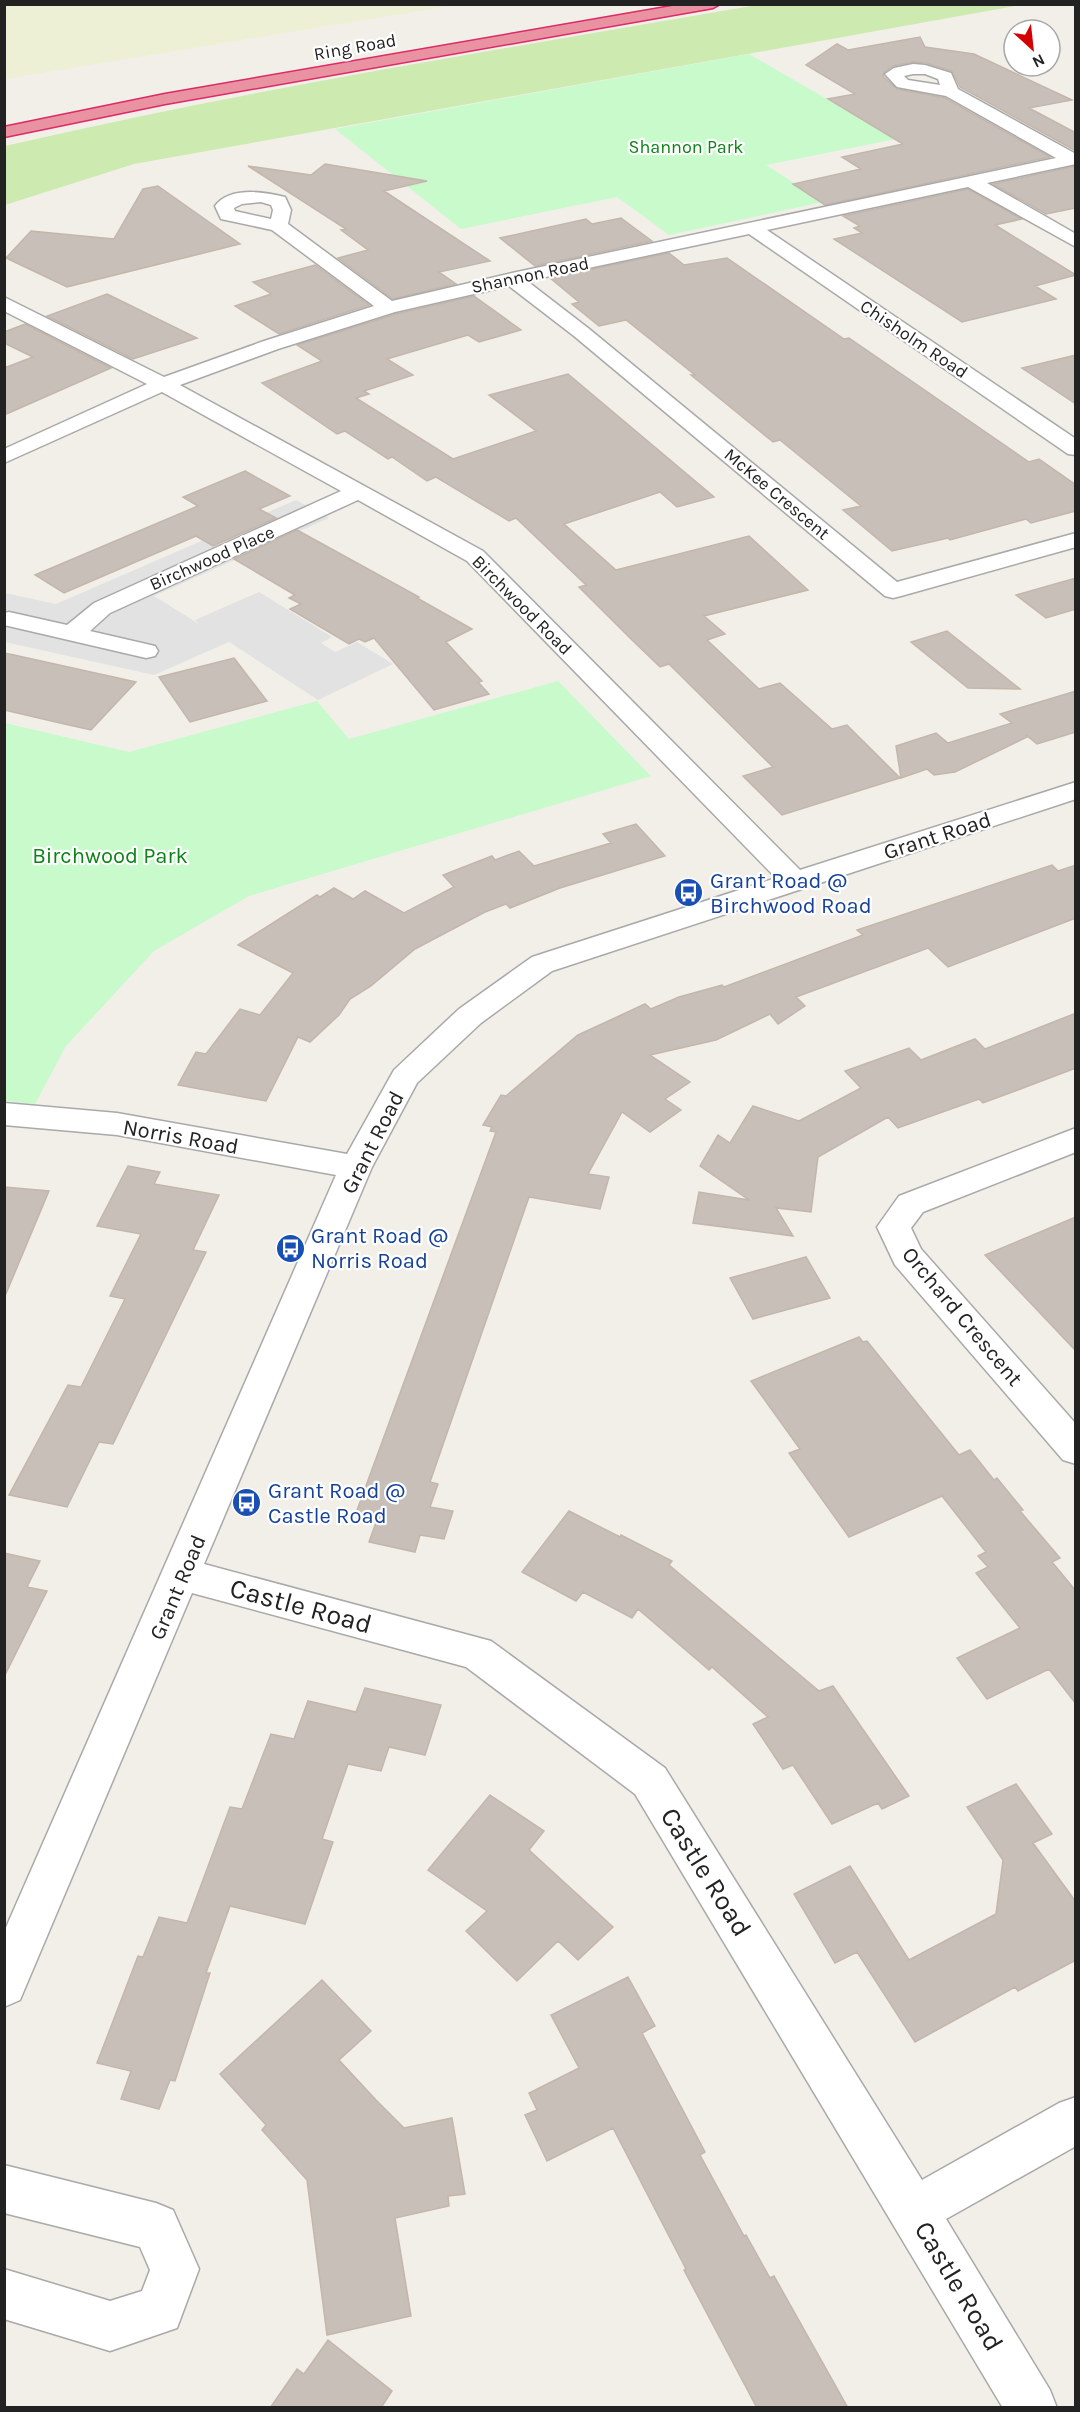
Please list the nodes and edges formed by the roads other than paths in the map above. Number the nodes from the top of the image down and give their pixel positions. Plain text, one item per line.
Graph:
1 (713, 4) edge
2 (951, 92) dead end
3 (4, 132) edge
4 (1074, 160) edge
5 (972, 182) junction
6 (278, 226) dead end
7 (752, 228) junction
8 (1076, 242) edge
9 (512, 279) junction
10 (4, 303) edge
11 (389, 308) junction
12 (163, 384) junction
13 (1076, 449) edge
14 (4, 457) edge
15 (358, 492) junction
16 (1076, 540) edge
17 (9, 619) dead end
18 (72, 634) junction
19 (146, 651) dead end
20 (1076, 790) edge
21 (795, 881) junction
22 (4, 1114) edge
23 (1076, 1139) edge
24 (356, 1167) junction
25 (1076, 1450) edge
26 (182, 1574) junction
27 (4, 1985) edge
28 (1076, 2120) edge
29 (4, 2189) edge
30 (914, 2211) junction
31 (4, 2294) edge
32 (1032, 2408) edge

1 - 3 highway, Ring Road
2 - 4 street
4 - 5 street, Shannon Road
5 - 7 street, Shannon Road
5 - 8 street
6 - 11 street
7 - 9 street, Shannon Road
7 - 13 street, Chisholm Road
9 - 11 street, Shannon Road
9 - 16 street, McKee Crescent
10 - 12 street, Birchwood Road
11 - 12 street, Shannon Road
12 - 14 street, Shannon Road
12 - 15 street, Birchwood Road
15 - 18 street, Birchwood Place
15 - 21 street, Birchwood Road
17 - 18 street
18 - 19 street
20 - 21 street, Grant Road
21 - 24 street, Grant Road
22 - 24 street, Norris Road
23 - 25 street, Orchard Crescent
24 - 26 street, Grant Road
26 - 27 street, Grant Road
26 - 30 street, Castle Road
28 - 30 street
29 - 31 street
30 - 32 street, Castle Road

